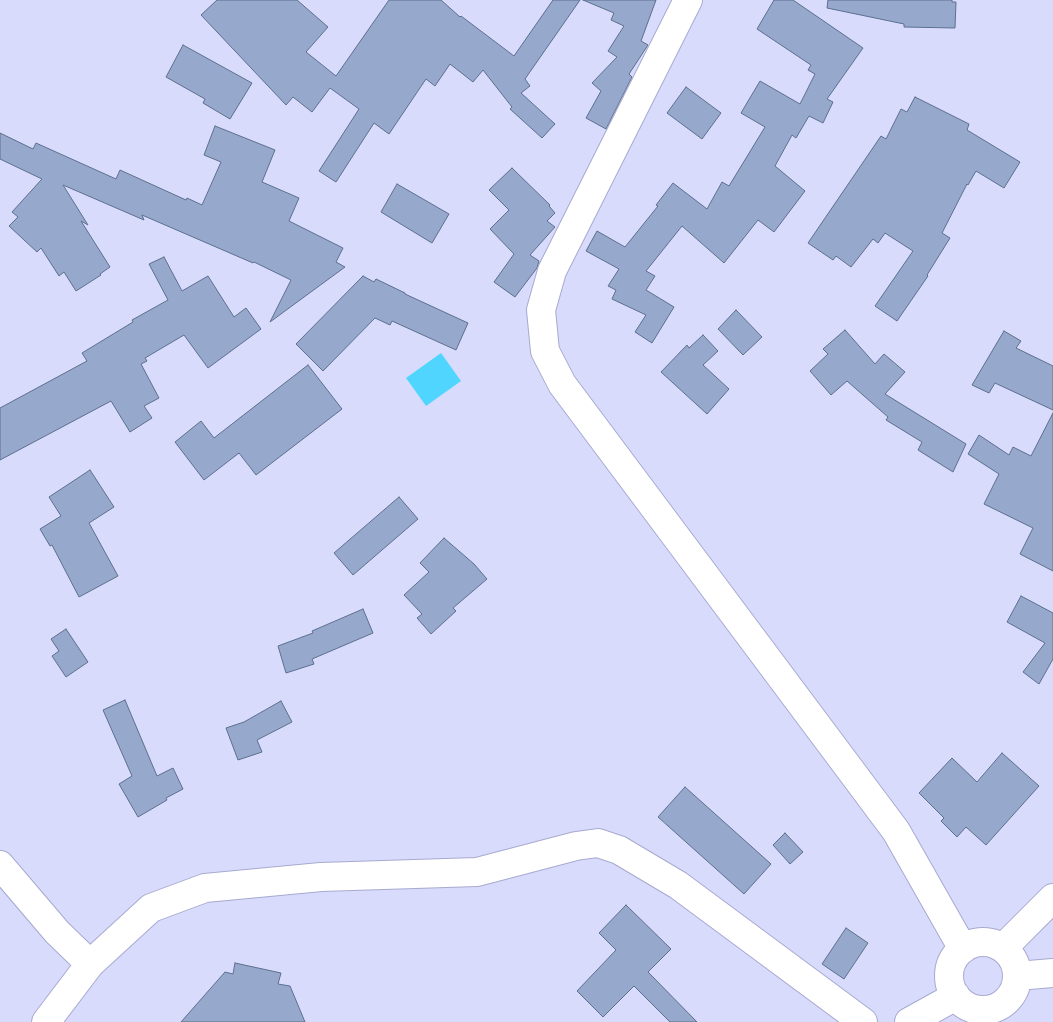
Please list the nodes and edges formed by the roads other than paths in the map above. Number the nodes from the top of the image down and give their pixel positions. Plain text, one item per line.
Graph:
1 (688, 0) edge
2 (0, 865) edge
3 (1053, 898) edge
4 (1003, 948) junction
5 (963, 949) junction
6 (90, 964) junction
7 (1053, 973) edge
8 (1017, 976) junction
9 (967, 1009) edge
10 (46, 1022) edge
11 (863, 1022) edge
12 (909, 1022) edge

1 - 5 street
2 - 6 street
3 - 4 street
4 - 5 street
4 - 8 street
5 - 9 street
6 - 10 street
6 - 11 street
7 - 8 street
8 - 9 street
9 - 12 street

